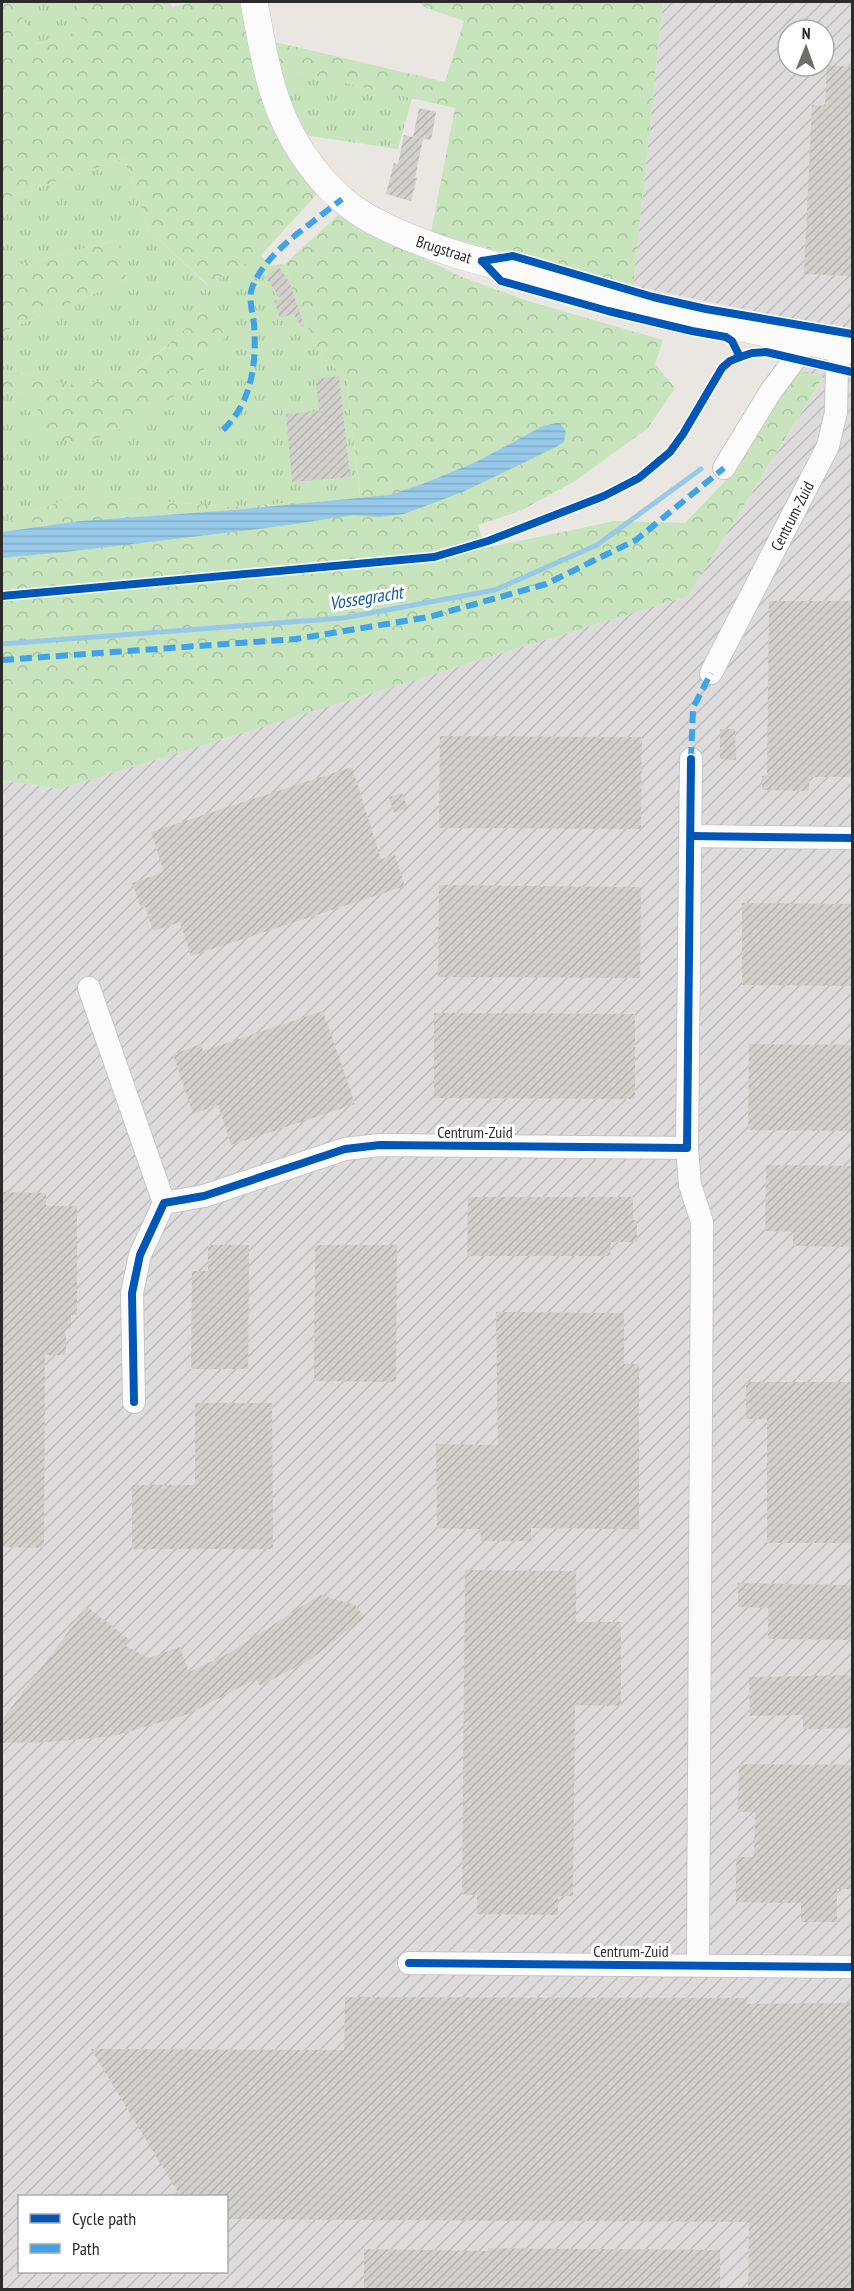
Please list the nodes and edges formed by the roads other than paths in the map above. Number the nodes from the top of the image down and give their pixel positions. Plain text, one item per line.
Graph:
1 (254, 2) edge
2 (804, 341) junction
3 (847, 350) edge
4 (724, 468) dead end
5 (711, 674) dead end
6 (691, 759) dead end
7 (692, 836) junction
8 (852, 838) edge
9 (89, 988) dead end
10 (687, 1148) junction
11 (164, 1203) junction
12 (134, 1402) dead end
13 (409, 1963) dead end
14 (698, 1965) junction
15 (852, 1967) edge

1 - 2 street, Brugstraat
2 - 3 street, Centrum-Zuid
2 - 4 street
3 - 5 street, Centrum-Zuid
6 - 7 street
7 - 8 street
7 - 10 street
9 - 11 street
10 - 11 street, Centrum-Zuid
10 - 14 street
11 - 12 street
13 - 14 street, Centrum-Zuid
14 - 15 street, Centrum-Zuid

